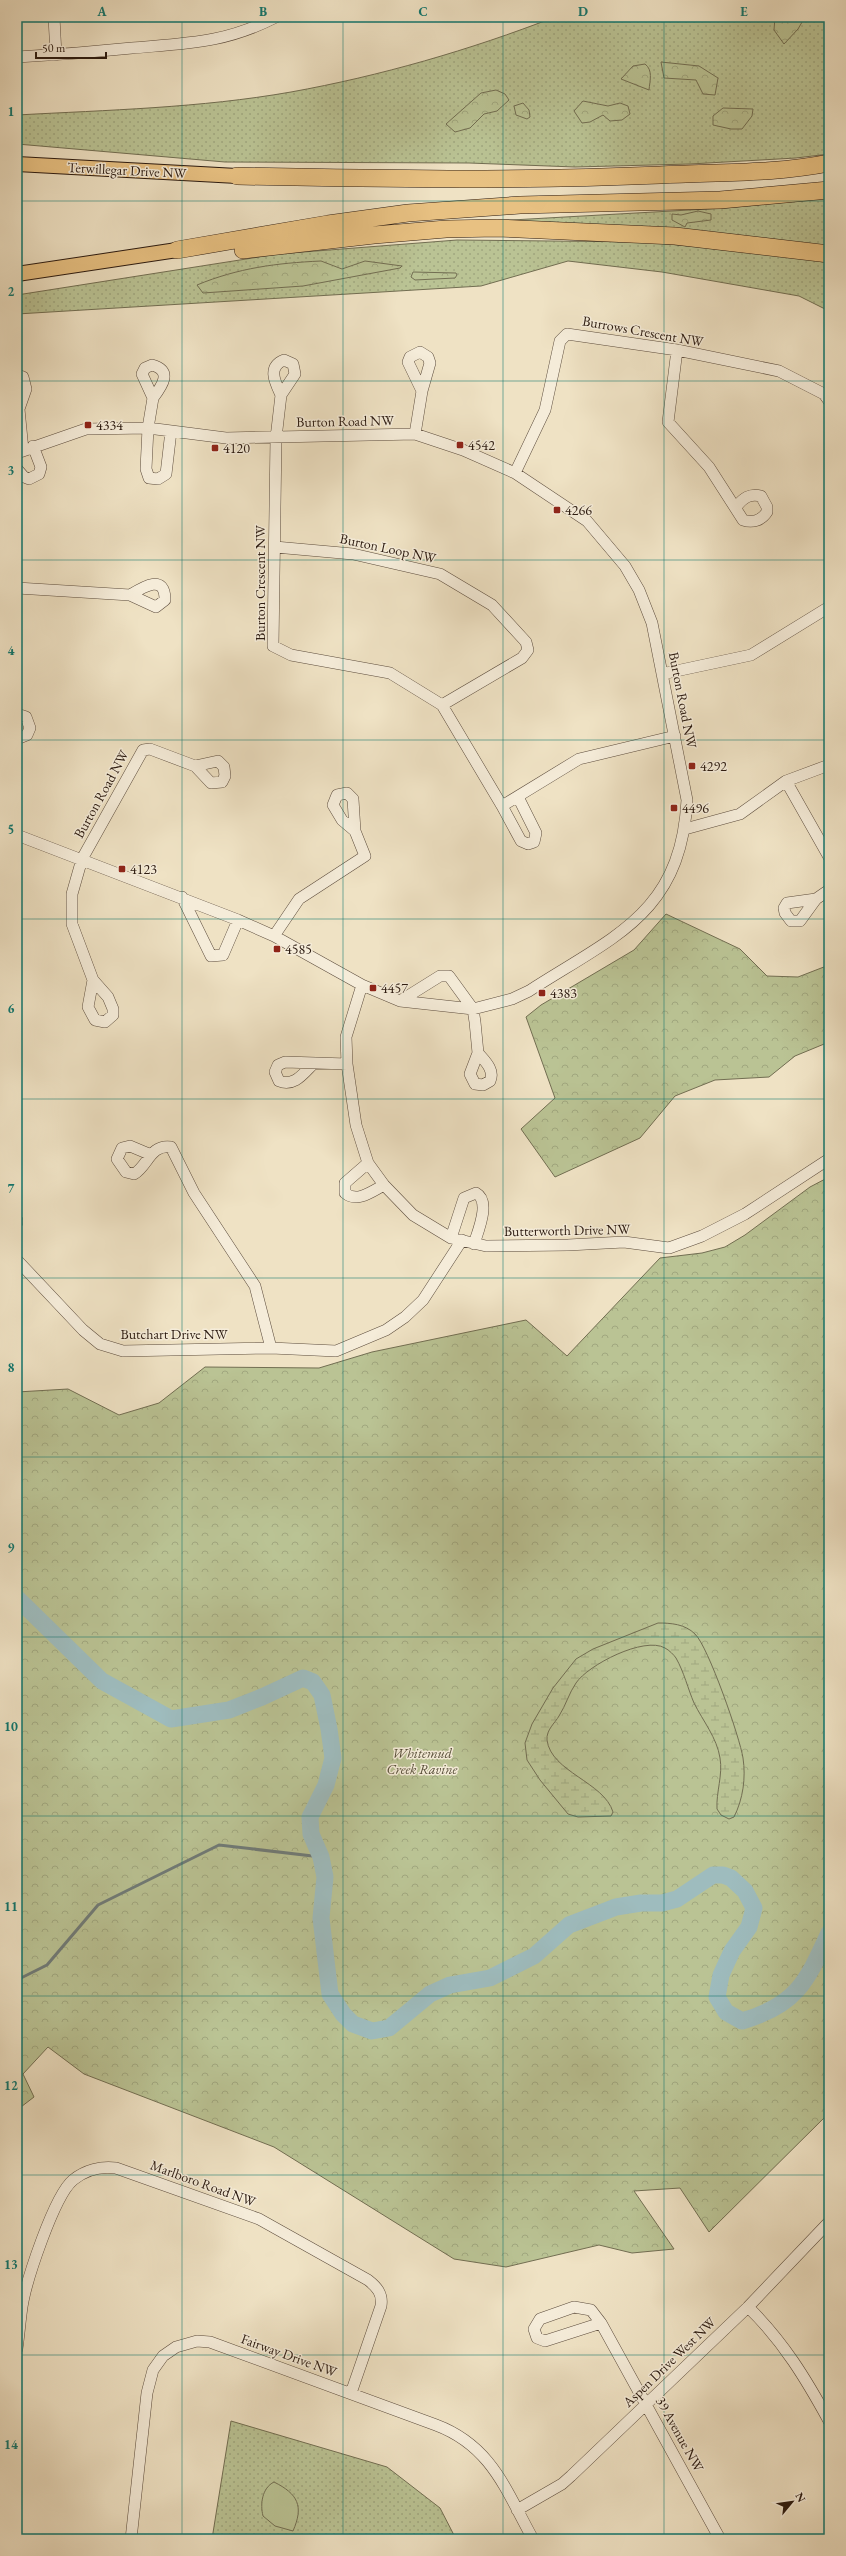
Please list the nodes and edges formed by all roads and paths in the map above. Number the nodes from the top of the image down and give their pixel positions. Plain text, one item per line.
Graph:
1 (54, 17) edge
2 (276, 17) edge
3 (56, 55) junction
4 (17, 57) edge
5 (829, 163) edge
6 (17, 164) edge
7 (237, 176) joint
8 (829, 190) edge
9 (177, 250) junction
10 (829, 254) edge
11 (17, 274) edge
12 (677, 350) junction
13 (17, 375) edge
14 (422, 391) dead end
15 (282, 395) dead end
16 (153, 398) dead end
17 (829, 401) edge
18 (18, 408) edge
19 (148, 428) junction
20 (171, 431) junction
21 (415, 434) junction
22 (276, 438) junction
23 (24, 450) edge
24 (17, 469) edge
25 (514, 472) junction
26 (736, 507) dead end
27 (275, 547) junction
28 (17, 588) edge
29 (130, 595) dead end
30 (829, 607) edge
31 (662, 674) junction
32 (442, 705) junction
33 (17, 714) edge
34 (676, 736) junction
35 (17, 739) edge
36 (829, 764) edge
37 (195, 766) dead end
38 (786, 781) junction
39 (518, 797) junction
40 (502, 806) junction
41 (685, 829) junction
42 (355, 831) dead end
43 (17, 835) edge
44 (829, 857) edge
45 (82, 859) junction
46 (829, 890) edge
47 (182, 898) junction
48 (816, 899) dead end
49 (238, 920) junction
50 (274, 936) junction
51 (93, 980) dead end
52 (362, 985) junction
53 (400, 1001) junction
54 (472, 1009) junction
55 (478, 1053) dead end
56 (314, 1064) dead end
57 (347, 1064) junction
58 (149, 1154) dead end
59 (829, 1159) edge
60 (368, 1163) junction
61 (384, 1185) junction
62 (451, 1238) junction
63 (462, 1240) junction
64 (474, 1244) junction
65 (17, 1260) edge
66 (271, 1348) junction
67 (829, 2222) edge
68 (748, 2307) junction
69 (602, 2323) junction
70 (17, 2349) edge
71 (351, 2393) junction
72 (646, 2404) junction
73 (828, 2417) edge
74 (517, 2510) junction
75 (131, 2539) edge
76 (533, 2539) edge
77 (720, 2539) edge

1 - 3 street
2 - 3 street
3 - 4 street
5 - 7 highway
6 - 7 main road, Terwillegar Drive NW
8 - 9 highway
9 - 10 highway
9 - 11 main road
12 - 17 street, Burrows Crescent NW
12 - 25 street, Burrows Crescent NW
12 - 26 street
13 - 18 street
14 - 21 street
15 - 22 street, Burton Road NW
16 - 19 street
18 - 23 street
19 - 20 street, Burton Road NW
19 - 20 street
19 - 23 street, Burton Road NW
20 - 22 street, Burton Road NW
21 - 22 street, Burton Road NW
21 - 25 street, Burton Road NW
22 - 27 street, Burton Crescent NW
23 - 24 street
25 - 31 street, Burton Road NW
27 - 32 street, Burton Crescent NW
27 - 32 street, Burton Loop NW
28 - 29 street
30 - 31 street
31 - 34 street, Burton Road NW
32 - 40 street, Burton Crescent NW
33 - 35 street
34 - 39 street
34 - 41 street, Burton Road NW
36 - 38 street
37 - 45 street, Burton Road NW
38 - 41 street
38 - 44 street
39 - 40 street
39 - 40 street, Burton Crescent NW
41 - 54 street, Burton Road NW
42 - 50 street
43 - 45 street, Burton Road NW
45 - 47 street, Burton Road NW
45 - 51 street, Burton Road NW
46 - 48 street
47 - 49 street, Burton Road NW
47 - 49 street
49 - 50 street, Burton Road NW
50 - 52 street, Burton Road NW
52 - 53 street, Burton Road NW
52 - 57 street, Butterworth Drive NW
53 - 54 street, Burton Road NW
53 - 54 street
54 - 55 street
56 - 57 street
57 - 60 street, Butterworth Drive NW
58 - 66 street
59 - 64 street, Butterworth Drive NW
60 - 61 street, Butterworth Drive NW
60 - 61 street
61 - 62 street, Butterworth Drive NW
62 - 63 street, Butterworth Drive NW
62 - 64 street
63 - 64 street, Butterworth Drive NW
63 - 66 street, Butchart Drive NW
65 - 66 street, Butchart Drive NW
67 - 68 street, Aspen Drive West NW
68 - 72 street, Aspen Drive West NW
68 - 73 street
69 - 69 street, 39 Avenue NW
69 - 72 street, 39 Avenue NW
70 - 71 street, Marlboro Road NW
71 - 74 street, Fairway Drive NW
71 - 75 street, Fairway Drive NW
72 - 74 street, Aspen Drive West NW
72 - 77 street, 39 Avenue NW
74 - 76 street, Fairway Drive NW

